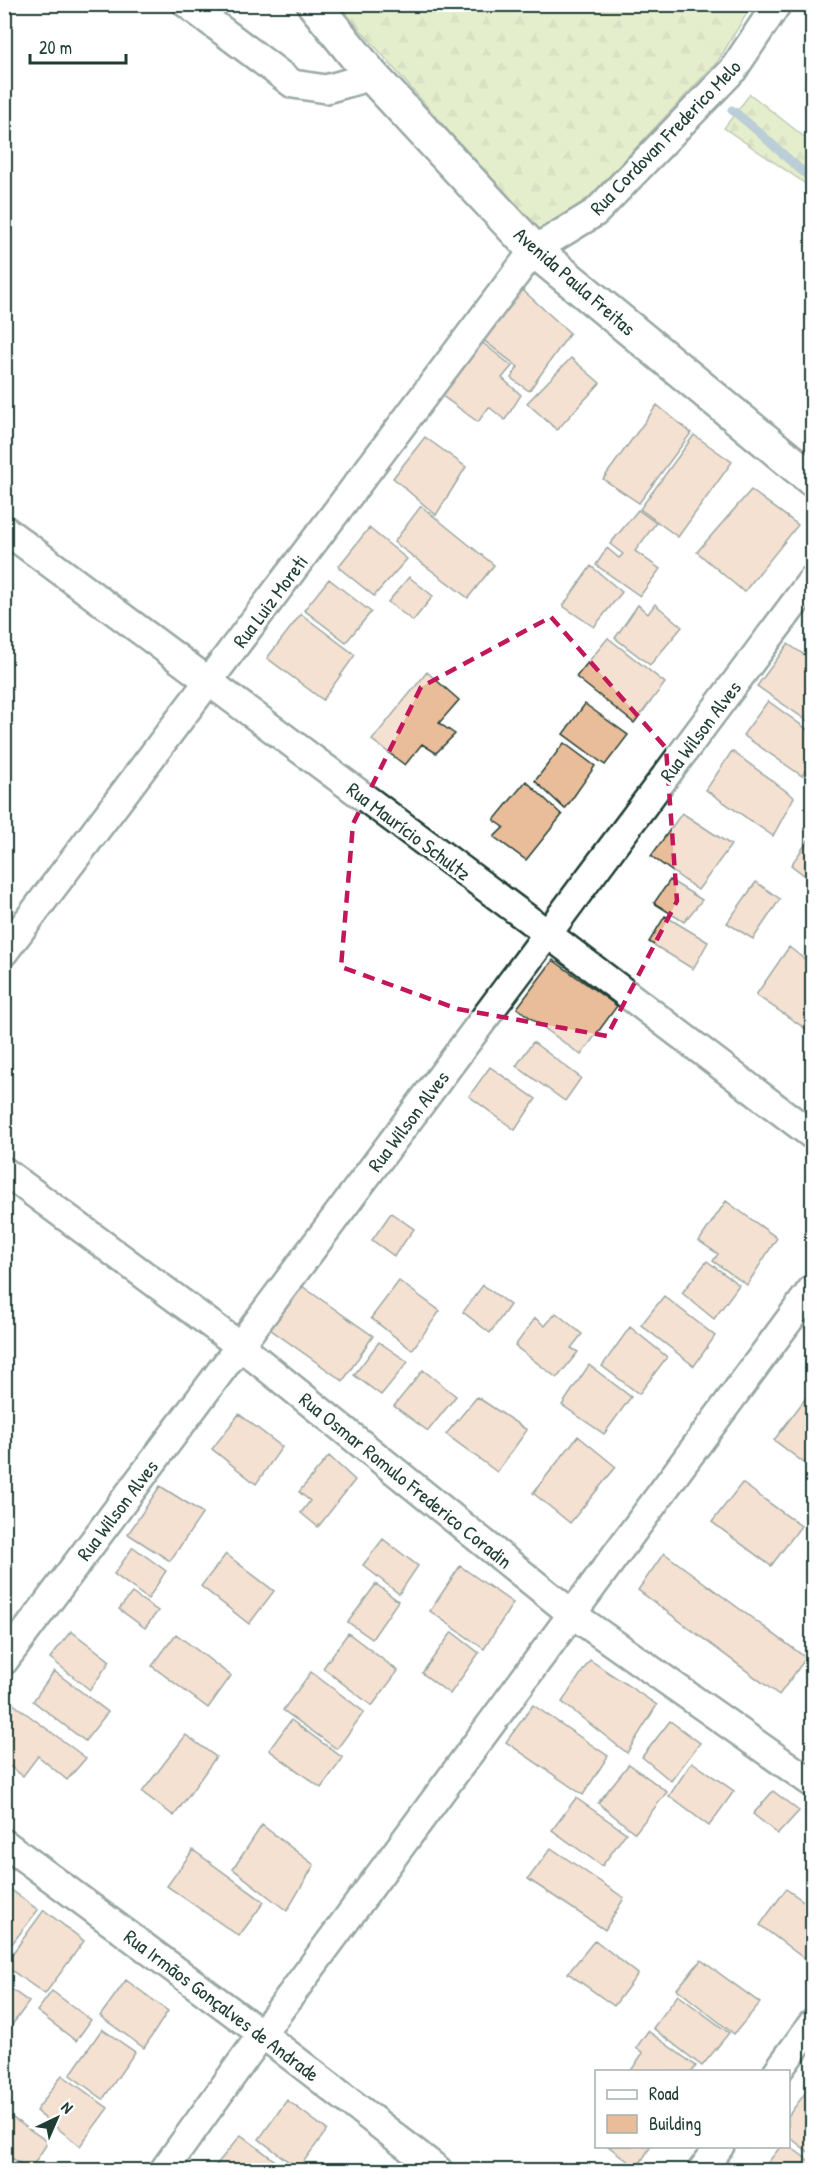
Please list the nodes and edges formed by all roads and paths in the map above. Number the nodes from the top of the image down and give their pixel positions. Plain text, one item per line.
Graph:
1 (187, 4) edge
2 (314, 4) edge
3 (777, 4) edge
4 (372, 76) junction
5 (534, 250) junction
6 (813, 479) edge
7 (4, 529) edge
8 (813, 580) edge
9 (209, 681) junction
10 (548, 934) junction
11 (4, 951) edge
12 (813, 1135) edge
13 (4, 1171) edge
14 (813, 1289) edge
15 (240, 1346) junction
16 (572, 1614) junction
17 (4, 1661) edge
18 (813, 1783) edge
19 (4, 1842) edge
20 (813, 2024) edge
21 (262, 2034) junction
22 (778, 2070) edge
23 (718, 2148) edge
24 (165, 2170) edge
25 (438, 2170) edge
26 (702, 2170) edge

1 - 4 street
2 - 4 main road, Avenida Paula Freitas
3 - 5 street, Rua Cordovan Frederico Melo
4 - 5 main road, Avenida Paula Freitas
5 - 6 main road, Avenida Paula Freitas
5 - 9 street, Rua Luiz Moreti
7 - 9 street, Rua Maurício Schultz
8 - 10 street, Rua Wilson Alves
9 - 10 street, Rua Maurício Schultz
9 - 11 street, Rua Luiz Moreti
10 - 12 street, Rua Maurício Schultz
10 - 15 street, Rua Wilson Alves
13 - 15 street, Rua Osmar Romulo Frederico Coradin
14 - 16 street
15 - 16 street, Rua Osmar Romulo Frederico Coradin
15 - 17 street, Rua Wilson Alves
16 - 18 street, Rua Osmar Romulo Frederico Coradin
16 - 21 street
19 - 21 street, Rua Irmãos Gonçalves de Andrade
20 - 22 street
21 - 24 street
21 - 25 street, Rua Irmãos Gonçalves de Andrade
23 - 26 street

